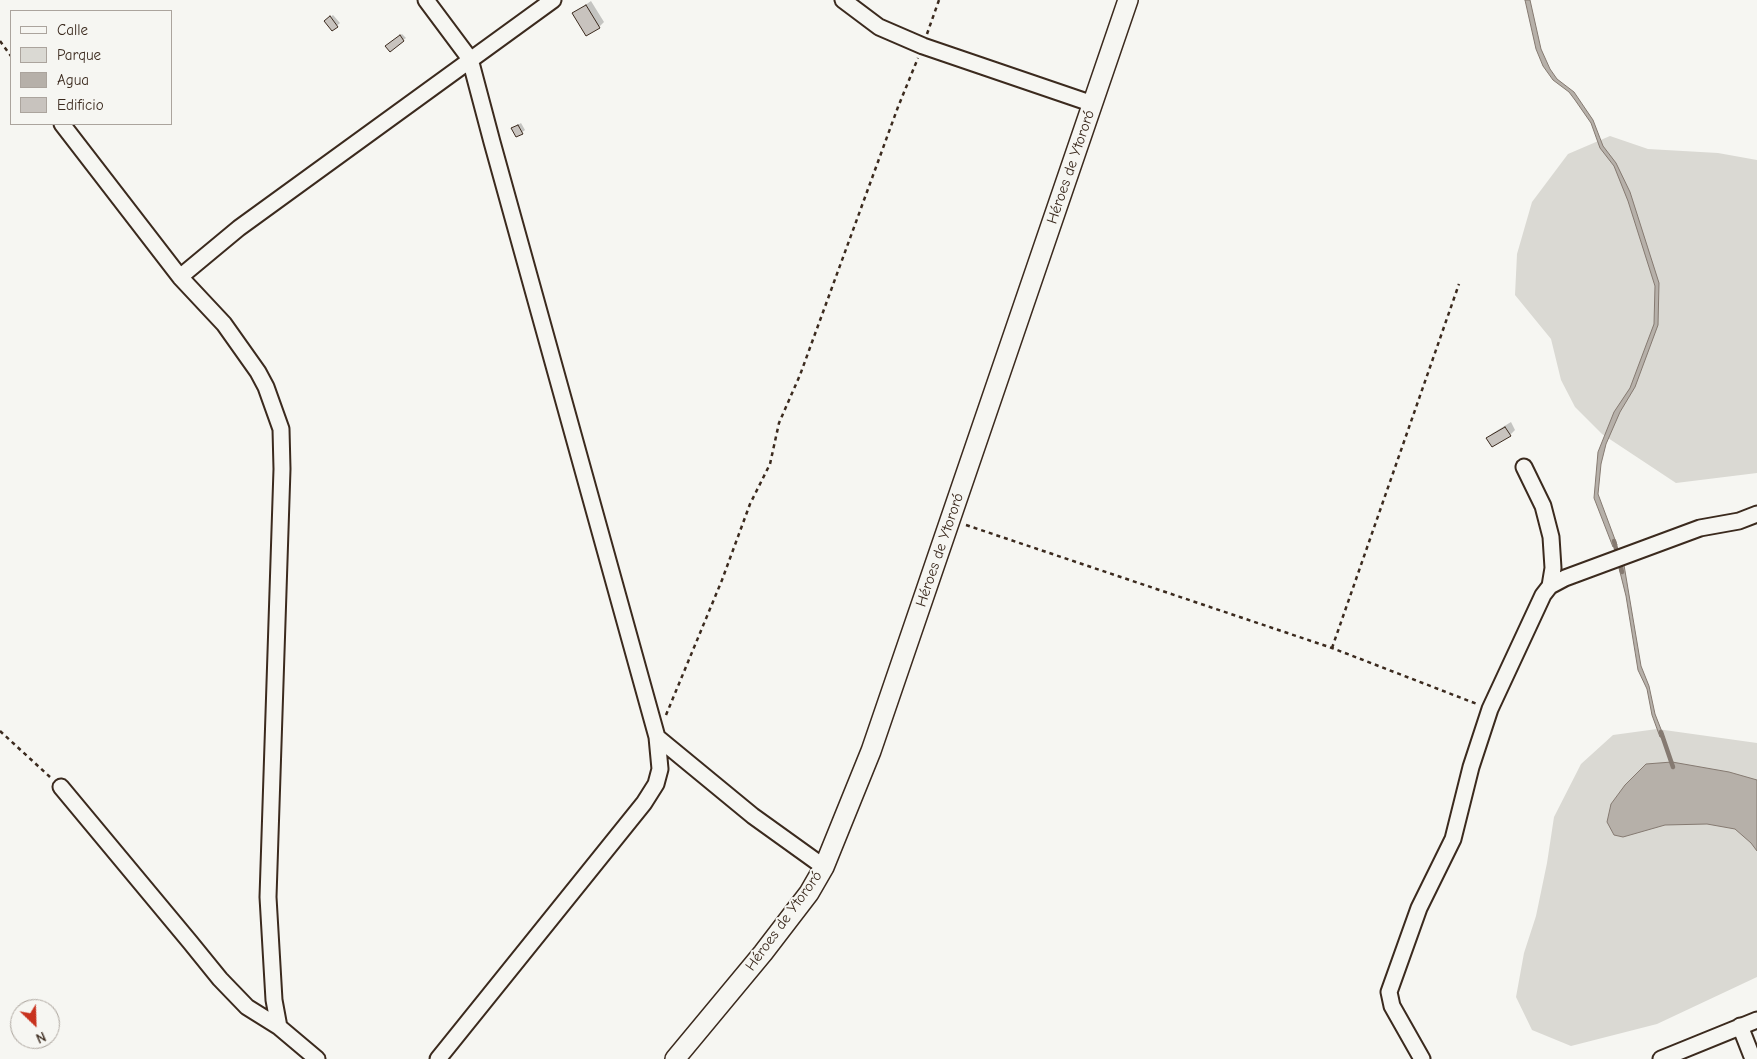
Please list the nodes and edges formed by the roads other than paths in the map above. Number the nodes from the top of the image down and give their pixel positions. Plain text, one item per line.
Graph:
1 (426, 0) edge
2 (553, 0) edge
3 (843, 0) edge
4 (1128, 0) edge
5 (470, 59) junction
6 (1093, 104) junction
7 (63, 125) edge
8 (180, 277) junction
9 (1524, 467) dead end
10 (1757, 514) edge
11 (1550, 586) junction
12 (657, 737) junction
13 (61, 787) road end
14 (824, 867) junction
15 (1757, 1020) edge
16 (1740, 1026) junction
17 (279, 1027) junction
18 (317, 1059) edge
19 (438, 1059) edge
20 (675, 1059) edge
21 (1422, 1059) edge
22 (1661, 1059) edge
23 (1753, 1059) edge

1 - 5 street
2 - 5 street
3 - 6 street
4 - 6 main road, Héroes de Ytororó
5 - 8 street
5 - 12 street
6 - 14 main road, Héroes de Ytororó
7 - 8 street
8 - 17 street
9 - 11 street
10 - 11 street
11 - 21 street
12 - 14 street
12 - 19 street
13 - 17 street
14 - 20 main road, Héroes de Ytororó
15 - 16 street
16 - 22 street
16 - 23 street
17 - 18 street

